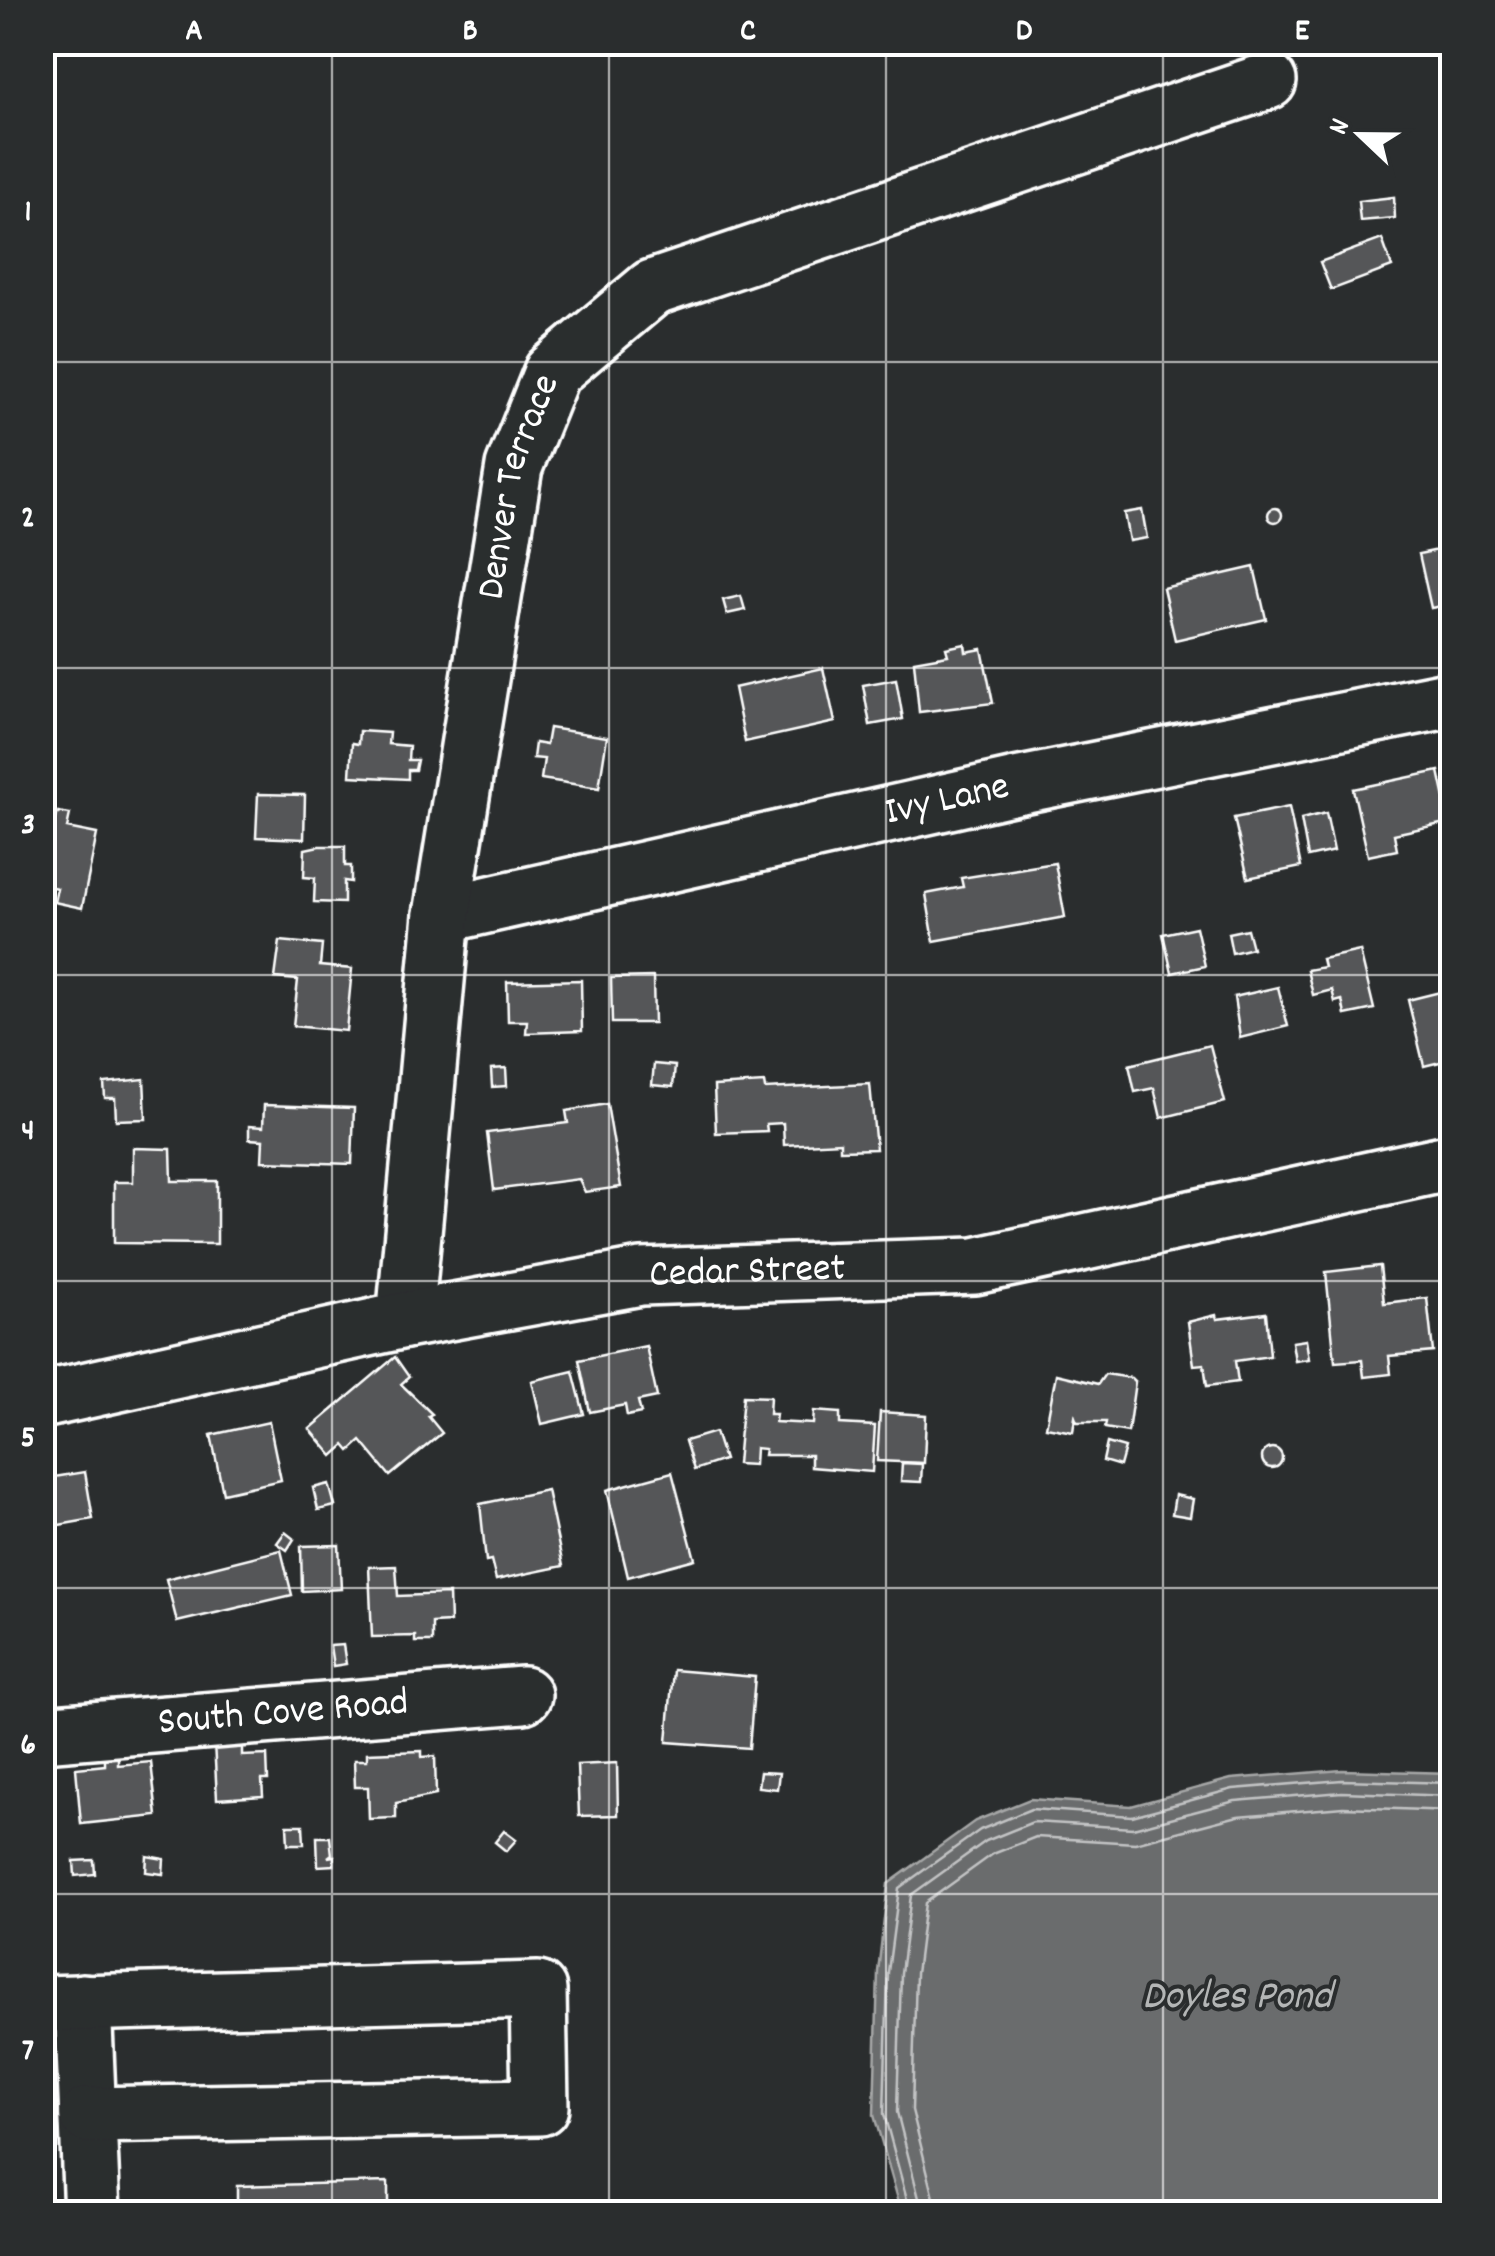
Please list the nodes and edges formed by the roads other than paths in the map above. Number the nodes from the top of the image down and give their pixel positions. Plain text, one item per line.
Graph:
1 (1268, 82) dead end
2 (1452, 699) edge
3 (442, 915) junction
4 (1452, 1162) edge
5 (404, 1320) junction
6 (42, 1400) edge
7 (523, 1695) dead end
8 (42, 1734) edge
9 (63, 2003) edge
10 (88, 2115) junction
11 (92, 2214) edge

1 - 3 street, Denver Terrace
2 - 3 street, Ivy Lane
3 - 5 street, Denver Terrace
4 - 5 street, Cedar Street
5 - 6 street, Cedar Street
7 - 8 street, South Cove Road
9 - 10 street
9 - 10 street
10 - 11 street

